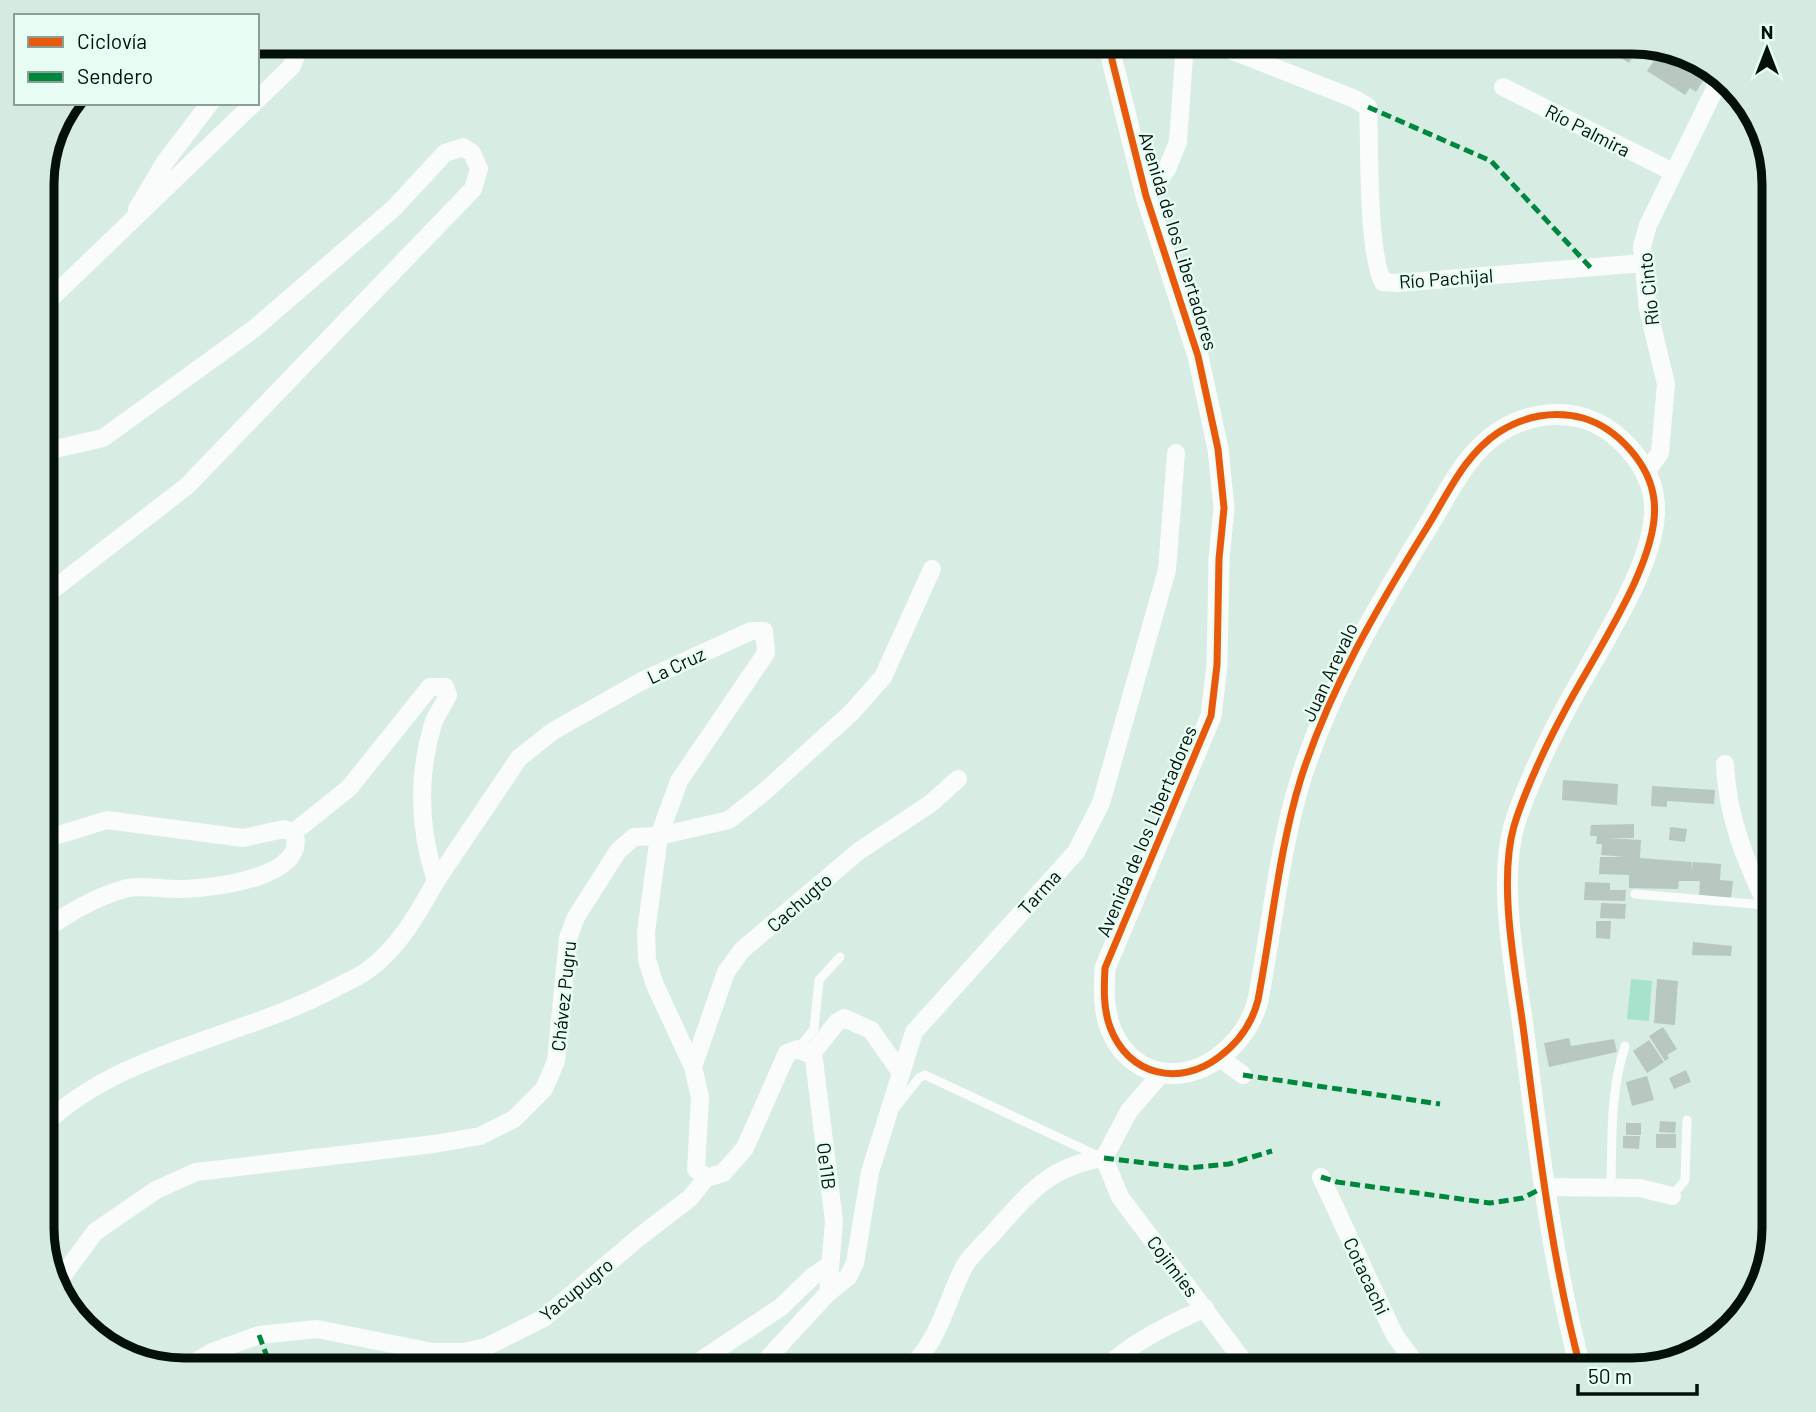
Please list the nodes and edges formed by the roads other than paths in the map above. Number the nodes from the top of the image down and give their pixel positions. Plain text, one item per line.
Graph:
1 (296, 54) edge
2 (1112, 54) edge
3 (1184, 54) edge
4 (1241, 54) edge
5 (1715, 85) edge
6 (1503, 87) dead end
7 (259, 99) edge
8 (209, 105) edge
9 (253, 105) edge
10 (1673, 172) junction
11 (1146, 196) junction
12 (136, 216) junction
13 (1643, 263) junction
14 (55, 294) edge
15 (55, 449) edge
16 (1176, 453) dead end
17 (1645, 474) junction
18 (932, 569) dead end
19 (55, 588) edge
20 (1725, 764) dead end
21 (958, 779) dead end
22 (294, 832) junction
23 (55, 836) edge
24 (659, 836) junction
25 (436, 881) junction
26 (1762, 893) edge
27 (1634, 894) dead end
28 (1762, 912) edge
29 (55, 923) edge
30 (840, 957) dead end
31 (1625, 1046) dead end
32 (804, 1052) junction
33 (1219, 1057) junction
34 (693, 1067) junction
35 (899, 1070) junction
36 (1161, 1074) junction
37 (1243, 1075) dead end
38 (55, 1113) edge
39 (890, 1113) junction
40 (1688, 1120) dead end
41 (1104, 1158) junction
42 (1321, 1177) dead end
43 (706, 1178) junction
44 (1544, 1187) junction
45 (1611, 1188) junction
46 (1672, 1196) joint
47 (830, 1265) junction
48 (63, 1275) edge
49 (828, 1293) junction
50 (1205, 1308) junction
51 (202, 1358) edge
52 (706, 1358) edge
53 (768, 1358) edge
54 (921, 1358) edge
55 (1115, 1358) edge
56 (1241, 1358) edge
57 (1411, 1358) edge
58 (1578, 1358) edge

1 - 7 street
2 - 11 street, Avenida de los Libertadores
3 - 11 street
4 - 13 street, Río Pachijal
5 - 10 street, Río Cinto
6 - 10 street, Río Palmira
8 - 12 street
9 - 12 street
10 - 13 street, Río Cinto
11 - 36 street, Avenida de los Libertadores
12 - 14 street
13 - 17 street, Río Cinto
15 - 19 street
16 - 35 street, Tarma
17 - 33 street, Juan Arevalo
17 - 44 street
18 - 24 street, Chávez Pugru
20 - 26 street
21 - 34 street, Cachugto
22 - 23 street
22 - 25 street
22 - 29 street
24 - 25 street, La Cruz
24 - 34 street
24 - 48 street, Chávez Pugru
25 - 38 street
27 - 28 lane
30 - 32 lane
31 - 45 lane
32 - 35 street, Yacupugro
32 - 43 street, Yacupugro
32 - 47 street, Oe11B
33 - 36 street, Juan Arevalo
33 - 37 street
34 - 43 street
35 - 39 street, Tarma
36 - 41 street
39 - 41 lane
39 - 49 street, Tarma
40 - 46 lane
41 - 50 street, Cojimies
41 - 54 street
42 - 57 street, Cotacachi
43 - 51 street, Yacupugro
44 - 45 street
44 - 58 street
45 - 46 street
47 - 49 street, Oe11B
47 - 52 street
49 - 53 street, Tarma
50 - 55 street
50 - 56 street, Cojimies

